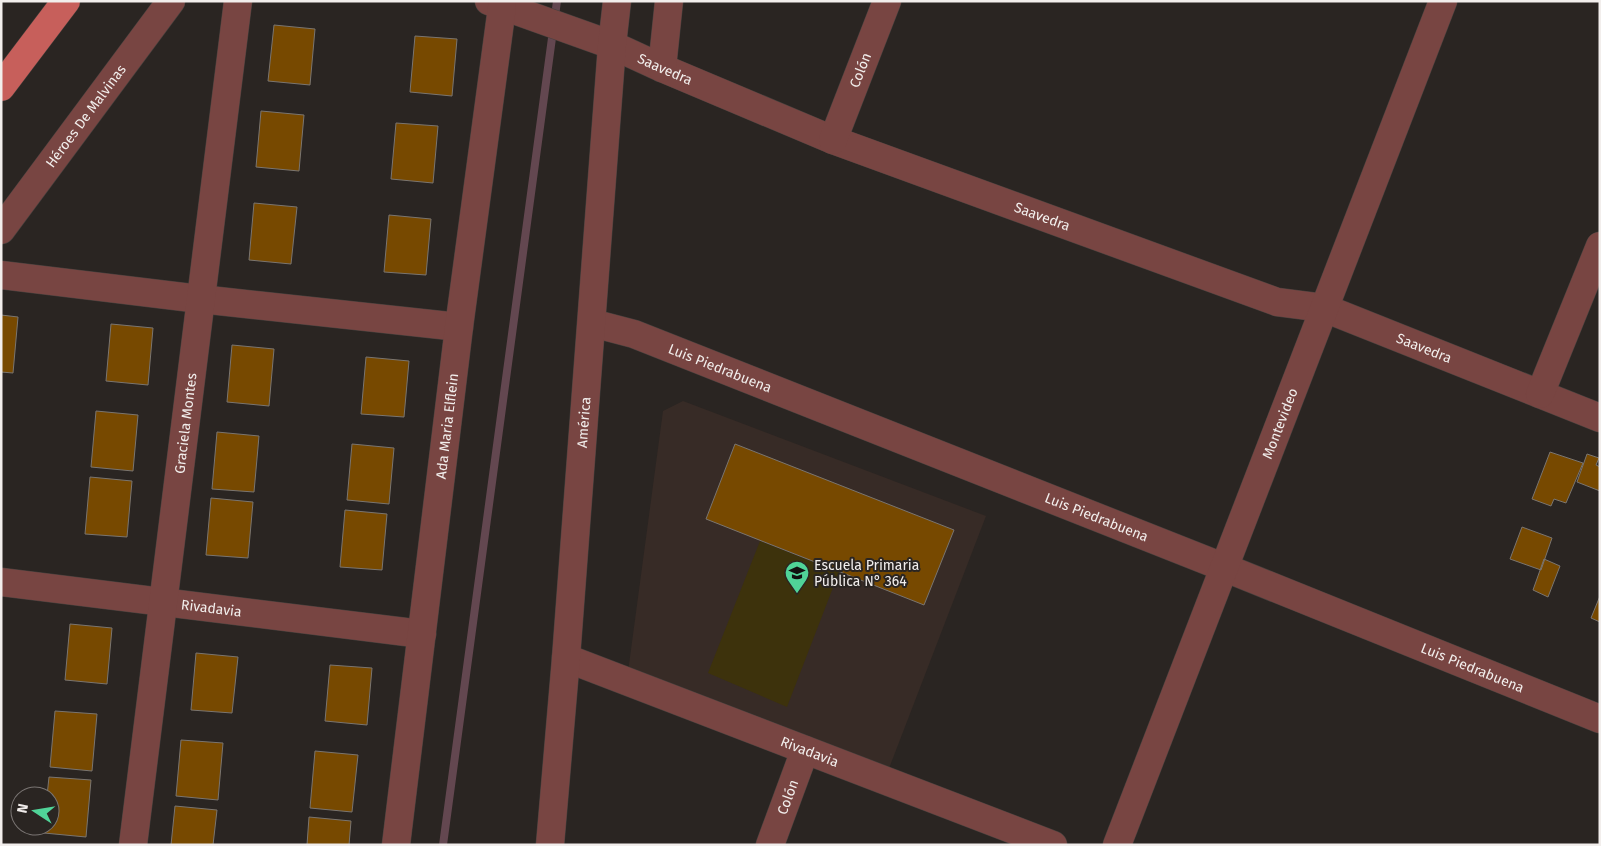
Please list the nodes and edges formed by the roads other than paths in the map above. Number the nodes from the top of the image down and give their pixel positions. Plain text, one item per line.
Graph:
1 (66, 1) edge
2 (171, 1) edge
3 (238, 1) edge
4 (616, 1) edge
5 (669, 1) edge
6 (887, 1) edge
7 (1436, 3) edge
8 (496, 4) edge
9 (605, 43) junction
10 (662, 68) junction
11 (1, 87) edge
12 (833, 140) junction
13 (1, 230) edge
14 (1600, 246) edge
15 (1, 275) edge
16 (200, 299) junction
17 (1324, 308) junction
18 (592, 322) junction
19 (459, 327) junction
20 (1540, 394) junction
21 (1600, 418) edge
22 (1223, 567) junction
23 (1, 582) edge
24 (163, 603) junction
25 (422, 634) junction
26 (566, 658) junction
27 (1600, 719) edge
28 (805, 750) junction
29 (133, 845) edge
30 (396, 845) edge
31 (550, 845) edge
32 (770, 845) edge
33 (1053, 845) edge
34 (1117, 845) edge

1 - 11 main road
2 - 13 street, Héroes De Malvinas
3 - 16 street, Graciela Montes
4 - 9 street, América
5 - 10 street
6 - 12 street, Colón
7 - 17 street, Montevideo
8 - 9 street, Saavedra
8 - 19 street, Ada Maria Elflein
9 - 10 street, Saavedra
9 - 18 street, América
10 - 12 street, Saavedra
12 - 17 street, Saavedra
14 - 20 street
15 - 16 street
16 - 19 street
16 - 24 street, Graciela Montes
17 - 20 street, Saavedra
17 - 22 street, Montevideo
18 - 22 street, Luis Piedrabuena
18 - 26 street, América
19 - 25 street, Ada Maria Elflein
20 - 21 street, Saavedra
22 - 27 street, Luis Piedrabuena
22 - 34 street, Montevideo
23 - 24 street, Rivadavia
24 - 25 street, Rivadavia
24 - 29 street, Graciela Montes
25 - 30 street, Ada Maria Elflein
26 - 28 street, Rivadavia
26 - 31 street, América
28 - 32 street, Colón
28 - 33 street, Rivadavia

